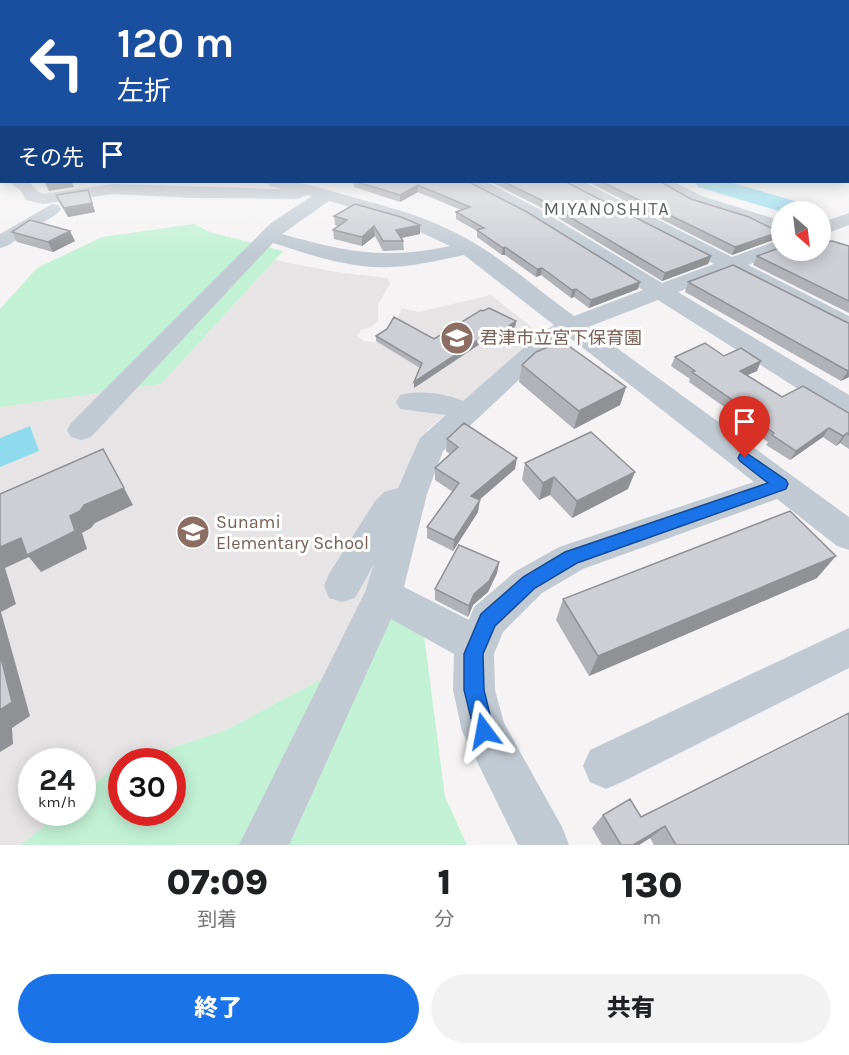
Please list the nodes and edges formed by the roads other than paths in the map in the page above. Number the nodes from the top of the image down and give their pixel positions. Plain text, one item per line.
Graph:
1 (19, 183) edge
2 (284, 183) edge
3 (478, 183) edge
4 (574, 183) edge
5 (665, 183) edge
6 (77, 187) edge
7 (328, 188) edge
8 (56, 206) junction
9 (771, 224) edge
10 (831, 231) edge
11 (270, 236) junction
12 (0, 242) edge
13 (840, 245) edge
14 (468, 248) junction
15 (771, 249) edge
16 (731, 263) junction
17 (659, 291) junction
18 (849, 325) edge
19 (569, 326) junction
20 (410, 402) dead end
21 (849, 408) edge
22 (466, 412) junction
23 (81, 430) dead end
24 (781, 484) junction
25 (410, 497) junction
26 (849, 536) edge
27 (342, 586) dead end
28 (383, 595) junction
29 (477, 645) junction
30 (849, 647) edge
31 (606, 766) dead end
32 (264, 845) edge
33 (544, 845) edge

1 - 8 street
2 - 7 street
3 - 17 street
4 - 16 street
5 - 9 street
6 - 7 street
6 - 8 street
7 - 11 street
7 - 14 street
8 - 12 street
10 - 13 street
11 - 14 street
11 - 23 street
14 - 19 street
15 - 16 street
16 - 17 street
16 - 18 street
17 - 19 street
17 - 21 street
19 - 22 street
19 - 24 street
20 - 22 street
22 - 25 street
24 - 26 street
24 - 29 street
25 - 27 street
25 - 28 street
28 - 29 street
28 - 32 street
29 - 33 street
30 - 31 street

